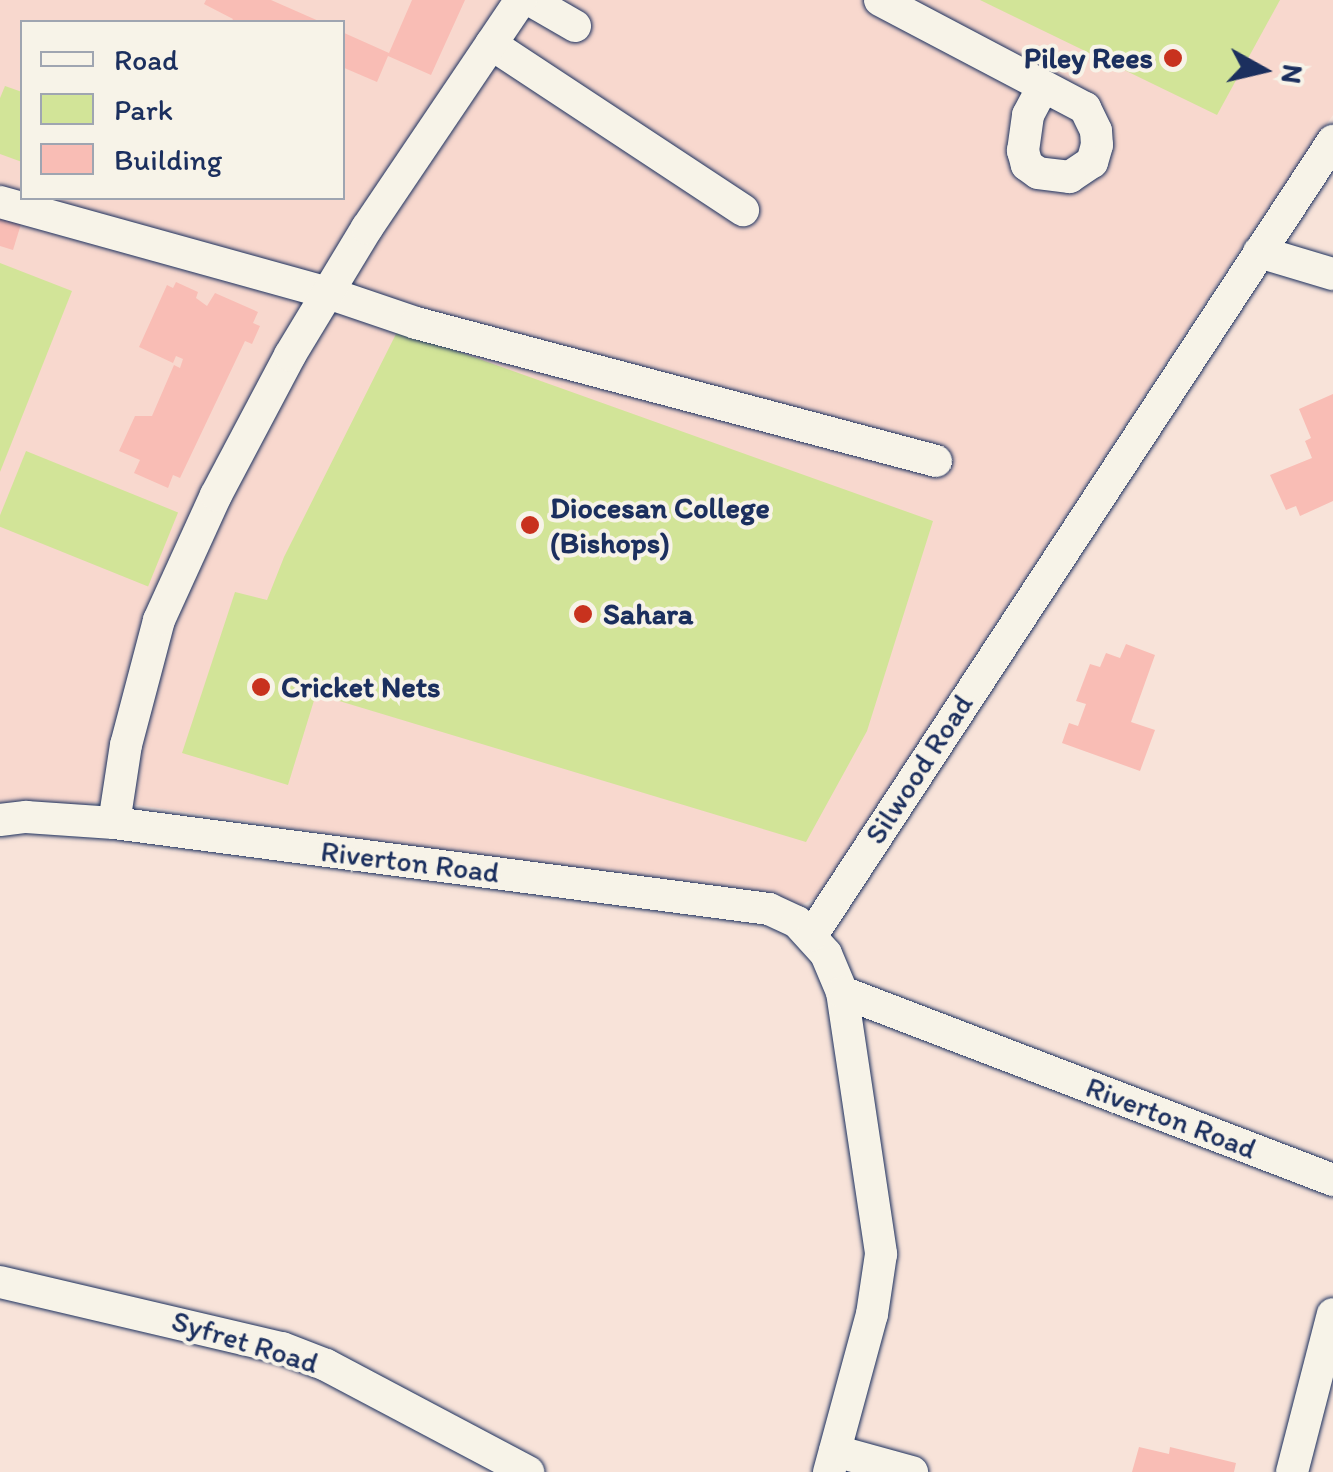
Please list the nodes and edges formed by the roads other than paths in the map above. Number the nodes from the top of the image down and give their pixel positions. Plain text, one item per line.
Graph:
1 (521, 0) edge
2 (530, 0) edge
3 (880, 0) edge
4 (574, 26) dead end
5 (491, 44) junction
6 (1043, 87) dead end
7 (1333, 141) edge
8 (0, 202) edge
9 (743, 210) dead end
10 (1259, 252) junction
11 (1333, 274) edge
12 (328, 293) junction
13 (936, 462) dead end
14 (0, 820) edge
15 (114, 824) junction
16 (812, 935) junction
17 (842, 992) junction
18 (1333, 1180) edge
19 (0, 1282) edge
20 (1333, 1314) edge
21 (832, 1461) edge
22 (528, 1472) edge
23 (912, 1472) edge
24 (1292, 1472) edge

1 - 5 street
2 - 4 street
3 - 6 street
5 - 9 street
5 - 12 street
7 - 10 street, Silwood Road
8 - 12 street
10 - 11 street
10 - 16 street, Silwood Road
12 - 13 street
12 - 15 street
14 - 15 street, Riverton Road
15 - 16 street, Riverton Road
16 - 17 street
17 - 18 street, Riverton Road
17 - 21 street
19 - 22 street, Syfret Road
20 - 24 street
21 - 23 street

